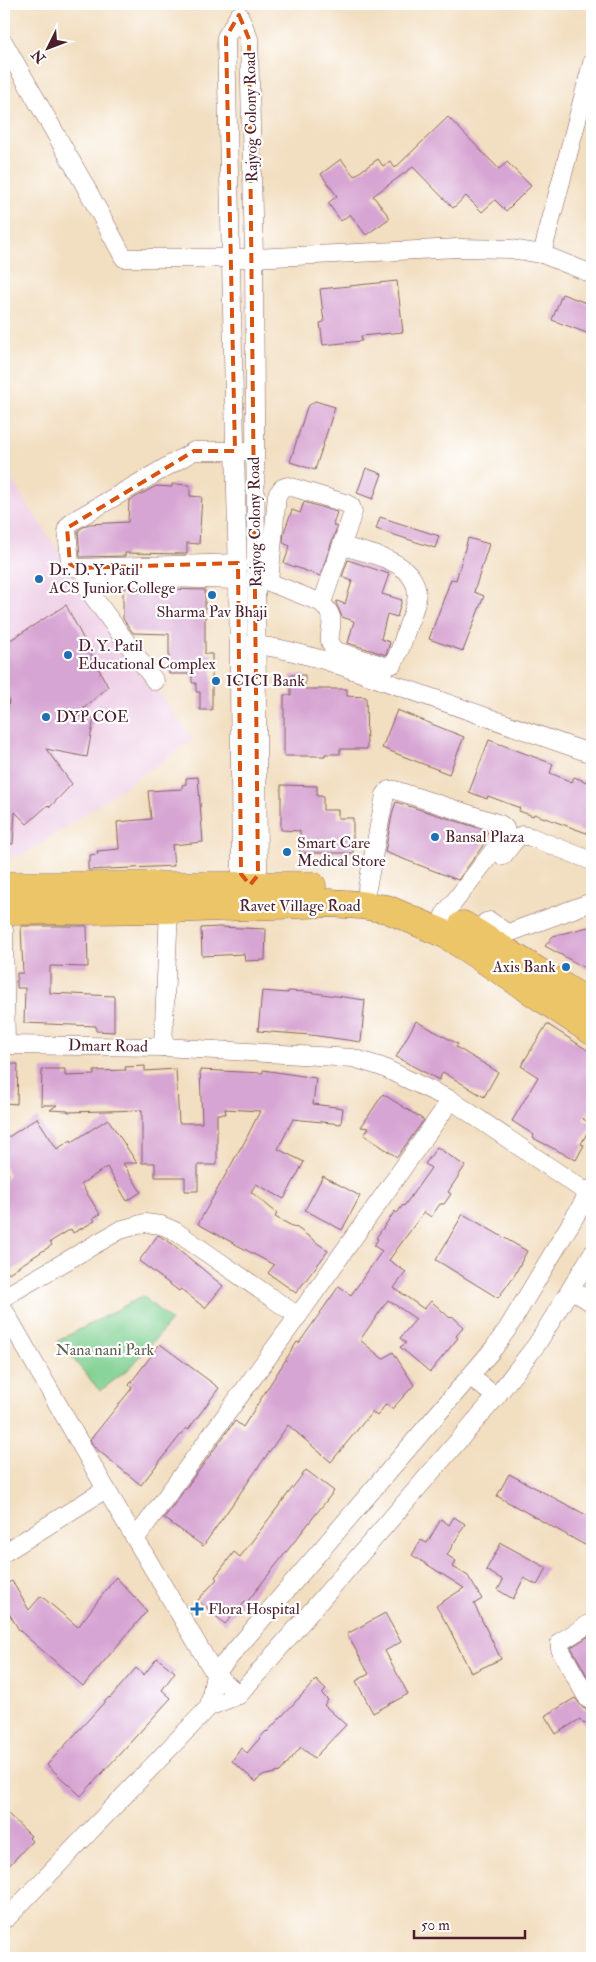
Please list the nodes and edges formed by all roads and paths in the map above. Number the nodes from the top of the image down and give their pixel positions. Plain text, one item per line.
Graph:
1 (8, 50) edge
2 (592, 63) edge
3 (542, 254) junction
4 (231, 258) junction
5 (254, 258) junction
6 (592, 274) edge
7 (235, 451) junction
8 (254, 451) junction
9 (342, 546) junction
10 (238, 571) junction
11 (262, 580) junction
12 (322, 603) junction
13 (248, 645) junction
14 (155, 681) dead end
15 (592, 754) edge
16 (592, 861) edge
17 (4, 886) edge
18 (367, 888) junction
19 (250, 895) junction
20 (592, 902) edge
21 (169, 909) junction
22 (4, 911) edge
23 (458, 923) junction
24 (4, 930) edge
25 (592, 1005) edge
26 (592, 1030) edge
27 (5, 1045) edge
28 (163, 1047) junction
29 (451, 1100) junction
30 (591, 1191) edge
31 (592, 1254) edge
32 (571, 1289) junction
33 (4, 1297) edge
34 (592, 1303) edge
35 (4, 1310) edge
36 (298, 1316) junction
37 (470, 1376) junction
38 (496, 1397) junction
39 (106, 1490) junction
40 (136, 1538) junction
41 (4, 1552) edge
42 (592, 1622) edge
43 (215, 1674) junction
44 (239, 1695) junction
45 (592, 1701) edge
46 (209, 1708) junction
47 (5, 1918) edge

1 - 4 street
2 - 3 street
3 - 5 street
3 - 6 street
4 - 5 street
4 - 5 street, Rajyog Colony Road
4 - 7 street, Rajyog Colony Road
5 - 8 street, Rajyog Colony Road
7 - 8 street
7 - 10 street, Rajyog Colony Road
7 - 10 street
8 - 11 street, Rajyog Colony Road
9 - 11 street
9 - 12 street
9 - 12 street
10 - 13 street, Rajyog Colony Road
10 - 14 street
11 - 12 street
11 - 13 street, Rajyog Colony Road
13 - 15 street
13 - 19 street, Rajyog Colony Road
16 - 23 street
17 - 19 main road, Ravet Village Road
18 - 19 main road, Ravet Village Road
18 - 23 main road, Ravet Village Road
18 - 23 street
19 - 21 main road, Ravet Village Road
19 - 26 main road, Ravet Village Road
20 - 23 street
21 - 22 main road, Ravet Village Road
21 - 28 street, Dmart Road
23 - 25 main road, Ravet Village Road
24 - 27 street
27 - 28 street, Dmart Road
28 - 29 street
29 - 30 street
29 - 36 street
30 - 37 street
31 - 32 street
32 - 34 street
32 - 38 street
33 - 36 street
35 - 39 street
36 - 40 street
37 - 38 street
37 - 43 street
38 - 44 street
39 - 40 street
39 - 41 street
40 - 43 street
42 - 45 street
43 - 44 street
43 - 46 street
44 - 46 street
46 - 47 street

